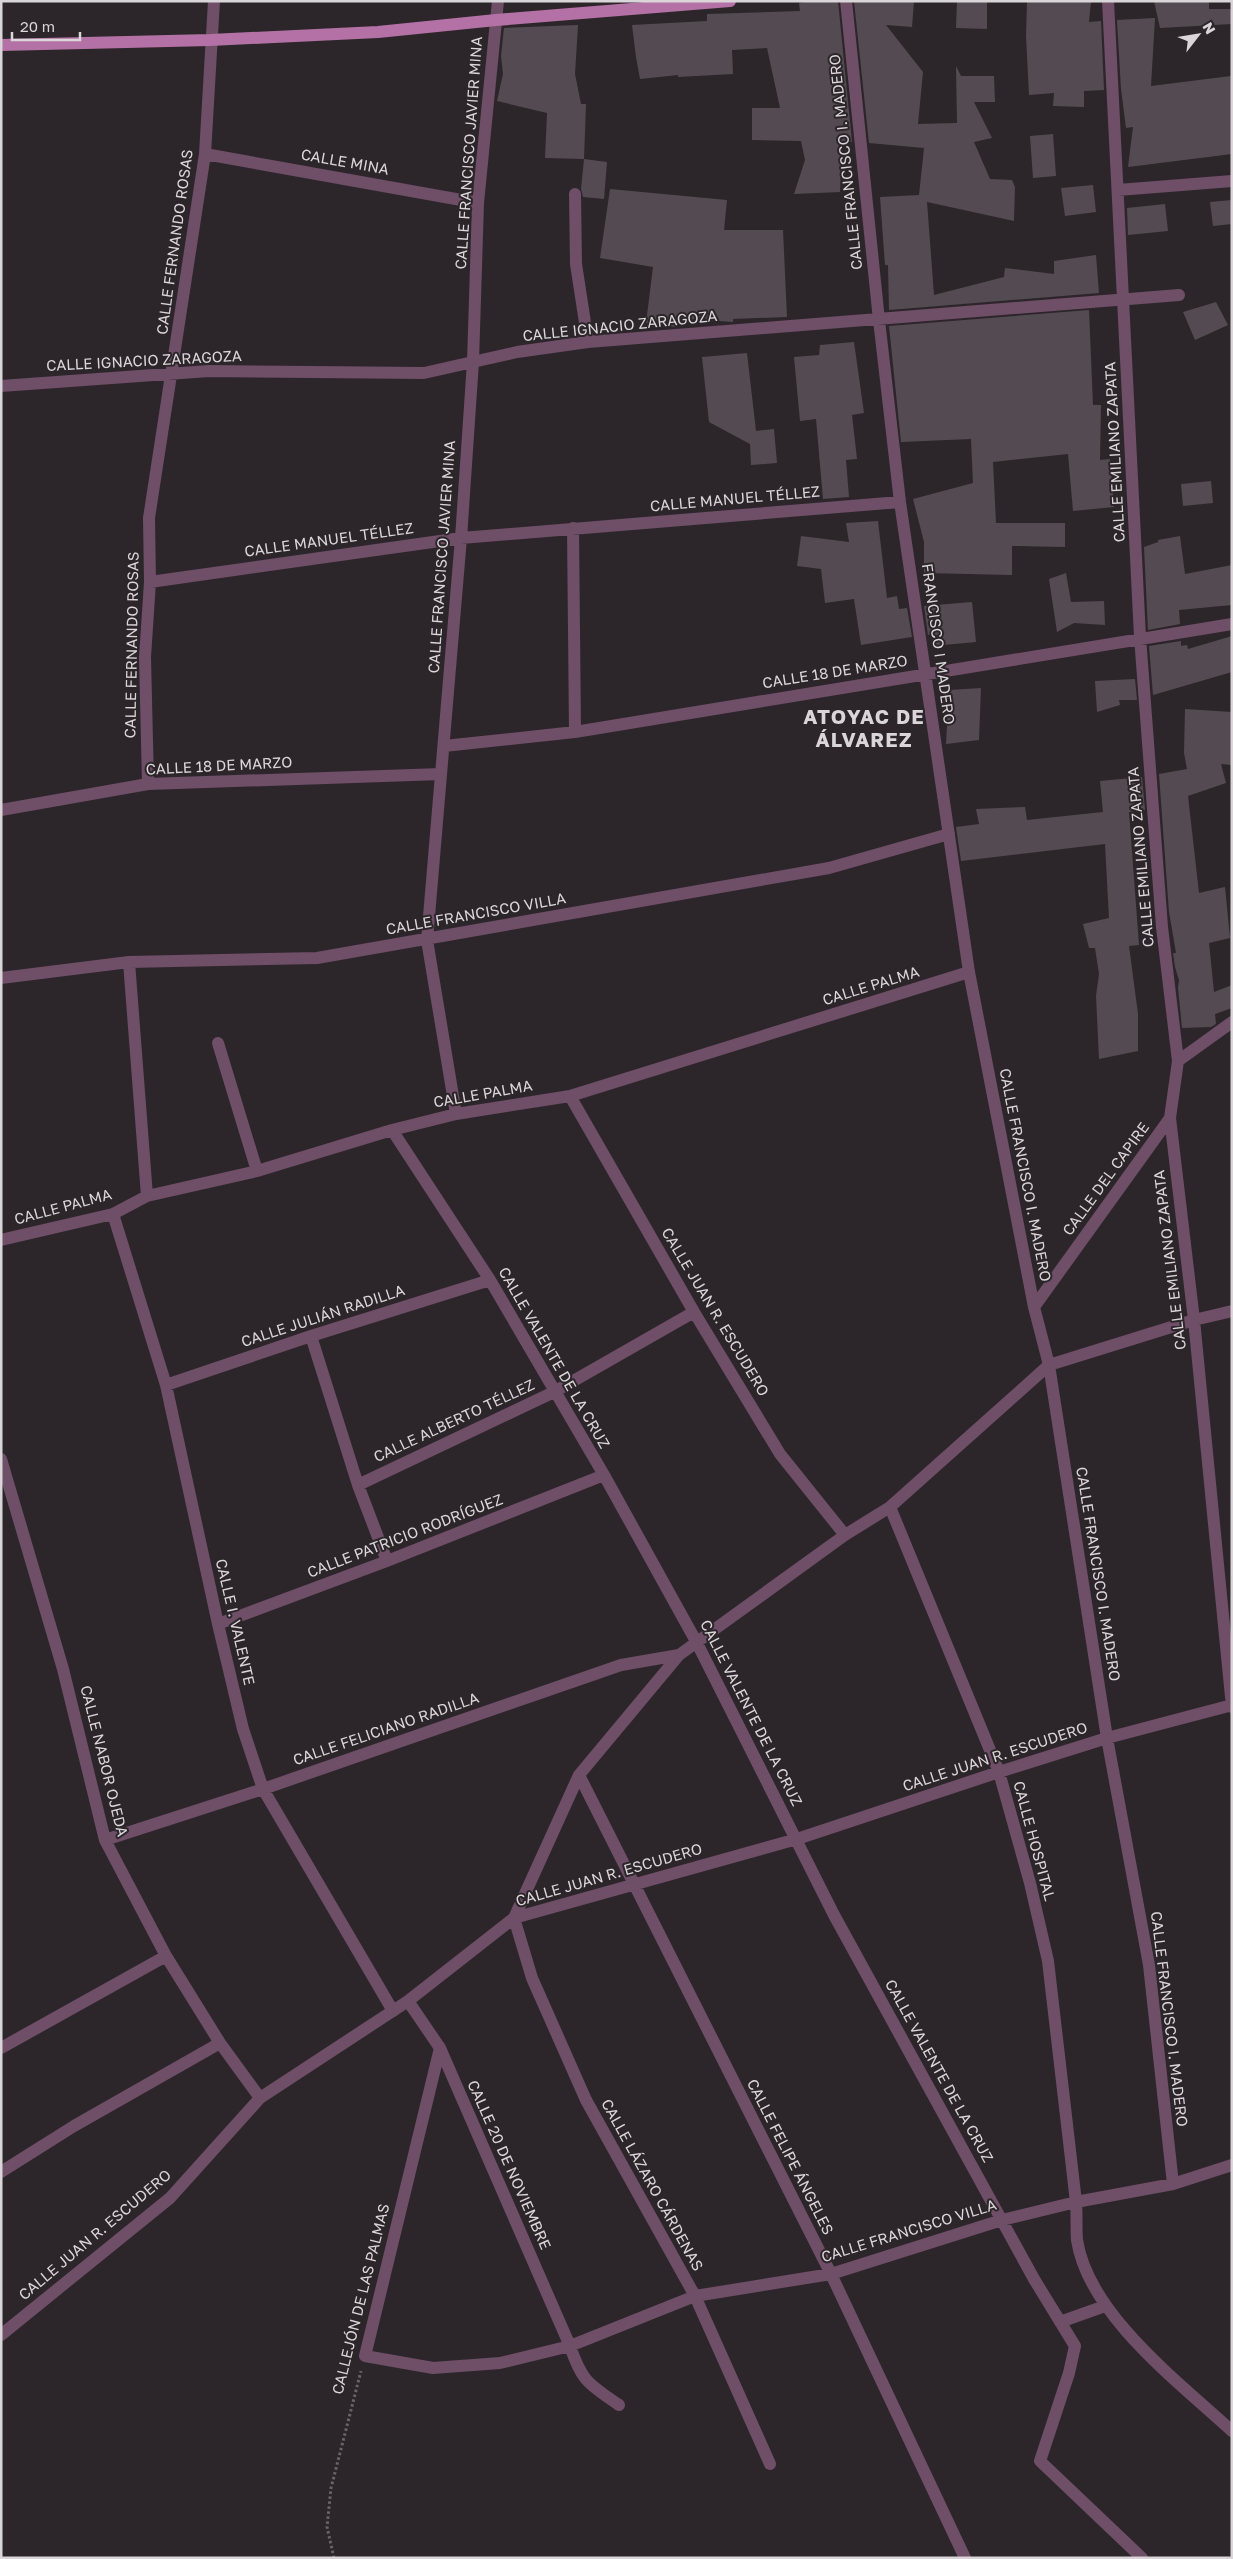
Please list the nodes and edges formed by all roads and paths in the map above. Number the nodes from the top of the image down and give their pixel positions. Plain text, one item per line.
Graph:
1 (214, 1) edge
2 (498, 1) edge
3 (730, 1) edge
4 (846, 1) edge
5 (1108, 1) edge
6 (496, 20) junction
7 (210, 40) junction
8 (1, 45) edge
9 (205, 154) junction
10 (1232, 181) edge
11 (1118, 190) junction
12 (575, 194) dead end
13 (478, 203) junction
14 (1180, 295) dead end
15 (1124, 300) junction
16 (879, 320) junction
17 (588, 342) junction
18 (473, 362) junction
19 (173, 375) junction
20 (1, 386) edge
21 (900, 502) junction
22 (573, 528) junction
23 (461, 538) junction
24 (150, 582) junction
25 (1232, 624) edge
26 (1140, 637) junction
27 (926, 674) junction
28 (575, 732) junction
29 (444, 746) junction
30 (441, 774) junction
31 (148, 784) junction
32 (1, 810) edge
33 (950, 834) junction
34 (427, 940) junction
35 (129, 962) junction
36 (969, 972) junction
37 (1, 978) edge
38 (1232, 1022) edge
39 (218, 1043) dead end
40 (1178, 1061) junction
41 (570, 1096) junction
42 (456, 1114) junction
43 (1170, 1118) junction
44 (392, 1130) junction
45 (256, 1172) junction
46 (148, 1196) junction
47 (113, 1214) junction
48 (1, 1240) edge
49 (490, 1280) junction
50 (1034, 1307) junction
51 (1232, 1311) edge
52 (694, 1312) junction
53 (1194, 1320) junction
54 (312, 1336) junction
55 (1049, 1364) junction
56 (166, 1385) junction
57 (554, 1392) junction
58 (1, 1459) edge
59 (604, 1475) junction
60 (358, 1485) junction
61 (890, 1507) junction
62 (845, 1535) junction
63 (387, 1562) junction
64 (218, 1624) junction
65 (697, 1642) junction
66 (679, 1656) junction
67 (1232, 1705) edge
68 (1107, 1738) junction
69 (999, 1772) junction
70 (579, 1775) junction
71 (263, 1789) junction
72 (797, 1838) junction
73 (105, 1840) junction
74 (633, 1885) junction
75 (514, 1918) junction
76 (166, 1956) junction
77 (408, 2001) junction
78 (394, 2011) junction
79 (220, 2043) junction
80 (1, 2048) edge
81 (440, 2048) junction
82 (260, 2098) junction
83 (1232, 2165) edge
84 (1, 2172) edge
85 (1173, 2184) junction
86 (1076, 2202) junction
87 (1002, 2220) junction
88 (832, 2274) junction
89 (695, 2296) junction
90 (1105, 2306) junction
91 (1060, 2322) junction
92 (2, 2332) edge
93 (570, 2346) junction
94 (364, 2356) junction
95 (619, 2405) dead end
96 (1232, 2431) edge
97 (770, 2464) dead end
98 (334, 2558) edge
99 (965, 2558) edge
100 (1142, 2558) edge

1 - 7 street, CALLE FERNANDO ROSAS
2 - 6 street, CALLE FRANCISCO JAVIER MINA
3 - 6 main road
4 - 16 street, CALLE FRANCISCO I. MADERO
5 - 11 street, CALLE EMILIANO ZAPATA
6 - 7 main road
6 - 13 street, CALLE FRANCISCO JAVIER MINA
7 - 8 main road
7 - 9 street, CALLE FERNANDO ROSAS
9 - 13 street, CALLE MINA
9 - 19 street, CALLE FERNANDO ROSAS
10 - 11 street
11 - 15 street, CALLE EMILIANO ZAPATA
12 - 17 street
13 - 18 street, CALLE FRANCISCO JAVIER MINA
14 - 15 street, CALLE IGNACIO ZARAGOZA
15 - 16 street, CALLE IGNACIO ZARAGOZA
15 - 26 street, CALLE EMILIANO ZAPATA
16 - 17 street, CALLE IGNACIO ZARAGOZA
16 - 21 street, FRANCISCO I MADERO
17 - 18 street, CALLE IGNACIO ZARAGOZA
18 - 19 street, CALLE IGNACIO ZARAGOZA
18 - 23 street, CALLE FRANCISCO JAVIER MINA
19 - 20 street, CALLE IGNACIO ZARAGOZA
19 - 24 street, CALLE FERNANDO ROSAS
21 - 22 street, CALLE MANUEL TÉLLEZ
21 - 27 street, FRANCISCO I MADERO
22 - 23 street, CALLE MANUEL TÉLLEZ
22 - 28 street
23 - 24 street, CALLE MANUEL TÉLLEZ
23 - 29 street, CALLE FRANCISCO JAVIER MINA
24 - 31 street, CALLE FERNANDO ROSAS
25 - 26 street, CALLE 18 DE MARZO
26 - 27 street, CALLE 18 DE MARZO
26 - 40 street, CALLE EMILIANO ZAPATA
27 - 28 street, CALLE 18 DE MARZO
27 - 33 street, FRANCISCO I MADERO
28 - 29 street, CALLE 18 DE MARZO
29 - 30 street, CALLE FRANCISCO JAVIER MINA
30 - 31 street, CALLE 18 DE MARZO
30 - 34 street, CALLE FRANCISCO JAVIER MINA
31 - 32 street, CALLE 18 DE MARZO
33 - 34 street, CALLE FRANCISCO VILLA
33 - 36 street, FRANCISCO I MADERO
34 - 35 street, CALLE FRANCISCO VILLA
34 - 42 street, CALLE FRANCISCO JAVIER MINA
35 - 37 street, CALLE FRANCISCO VILLA
35 - 46 street
36 - 41 street, CALLE PALMA
36 - 50 street, CALLE FRANCISCO I. MADERO
38 - 40 street
39 - 45 street
40 - 43 street, CALLE EMILIANO ZAPATA
41 - 42 street, CALLE PALMA
41 - 52 street, CALLE JUAN R. ESCUDERO
42 - 44 street, CALLE PALMA
43 - 50 street, CALLE DEL CAPIRE
43 - 53 street, CALLE EMILIANO ZAPATA
44 - 45 street, CALLE PALMA
44 - 49 street, CALLE VALENTE DE LA CRUZ
45 - 46 street, CALLE PALMA
46 - 47 street, CALLE PALMA
47 - 48 street, CALLE PALMA
47 - 56 street, CALLE I. VALENTE
49 - 54 street, CALLE JULIÁN RADILLA
49 - 57 street, CALLE VALENTE DE LA CRUZ
50 - 55 street, CALLE FRANCISCO I. MADERO
51 - 53 street
52 - 57 street, CALLE ALBERTO TÉLLEZ
52 - 62 street, CALLE JUAN R. ESCUDERO
53 - 55 street
53 - 67 street, CALLE EMILIANO ZAPATA
54 - 56 street, CALLE JULIÁN RADILLA
54 - 60 street
55 - 61 street
55 - 68 street, CALLE FRANCISCO I. MADERO
56 - 64 street, CALLE I. VALENTE
57 - 59 street, CALLE VALENTE DE LA CRUZ
57 - 60 street, CALLE ALBERTO TÉLLEZ
58 - 73 street, CALLE NABOR OJEDA
59 - 63 street, CALLE PATRICIO RODRÍGUEZ
59 - 65 street, CALLE VALENTE DE LA CRUZ
60 - 63 street
61 - 62 street
61 - 69 street, CALLE HOSPITAL
62 - 65 street
63 - 64 street, CALLE PATRICIO RODRÍGUEZ
64 - 71 street, CALLE I. VALENTE
65 - 66 street
65 - 72 street, CALLE VALENTE DE LA CRUZ
66 - 70 street
66 - 71 street, CALLE FELICIANO RADILLA
67 - 68 street, CALLE JUAN R. ESCUDERO
68 - 69 street, CALLE JUAN R. ESCUDERO
68 - 85 street, CALLE FRANCISCO I. MADERO
69 - 72 street, CALLE JUAN R. ESCUDERO
69 - 86 street, CALLE HOSPITAL
70 - 74 street, CALLE FELIPE ÁNGELES
70 - 75 street
71 - 73 street, CALLE FELICIANO RADILLA
71 - 78 street, CALLE I. VALENTE
72 - 74 street, CALLE JUAN R. ESCUDERO
72 - 87 street, CALLE VALENTE DE LA CRUZ
73 - 76 street, CALLE NABOR OJEDA
74 - 75 street, CALLE JUAN R. ESCUDERO
74 - 88 street, CALLE FELIPE ÁNGELES
75 - 77 street, CALLE JUAN R. ESCUDERO
75 - 89 street, CALLE LÁZARO CÁRDENAS
76 - 79 street, CALLE NABOR OJEDA
76 - 80 street
77 - 78 street, CALLE JUAN R. ESCUDERO
77 - 81 street, CALLE 20 DE NOVIEMBRE
78 - 82 street, CALLE JUAN R. ESCUDERO
79 - 82 street, CALLE NABOR OJEDA
79 - 84 street
81 - 93 street, CALLE 20 DE NOVIEMBRE
81 - 94 street, CALLEJÓN DE LAS PALMAS
82 - 92 street, CALLE JUAN R. ESCUDERO
83 - 85 street, CALLE FRANCISCO VILLA
85 - 86 street, CALLE FRANCISCO VILLA
86 - 87 street, CALLE FRANCISCO VILLA
86 - 90 street, CALLE HOSPITAL
87 - 88 street, CALLE FRANCISCO VILLA
87 - 91 street, CALLE VALENTE DE LA CRUZ
88 - 89 street, CALLE FRANCISCO VILLA
88 - 99 street, CALLE FELIPE ÁNGELES
89 - 93 street, CALLE FRANCISCO VILLA
89 - 97 street, CALLE LÁZARO CÁRDENAS
90 - 91 street
90 - 96 street, CALLE HOSPITAL
91 - 100 street, CALLE VALENTE DE LA CRUZ
93 - 94 street, CALLE FRANCISCO VILLA
93 - 95 street, CALLE 20 DE NOVIEMBRE
94 - 98 path, CALLEJÓN DE LAS PALMAS

